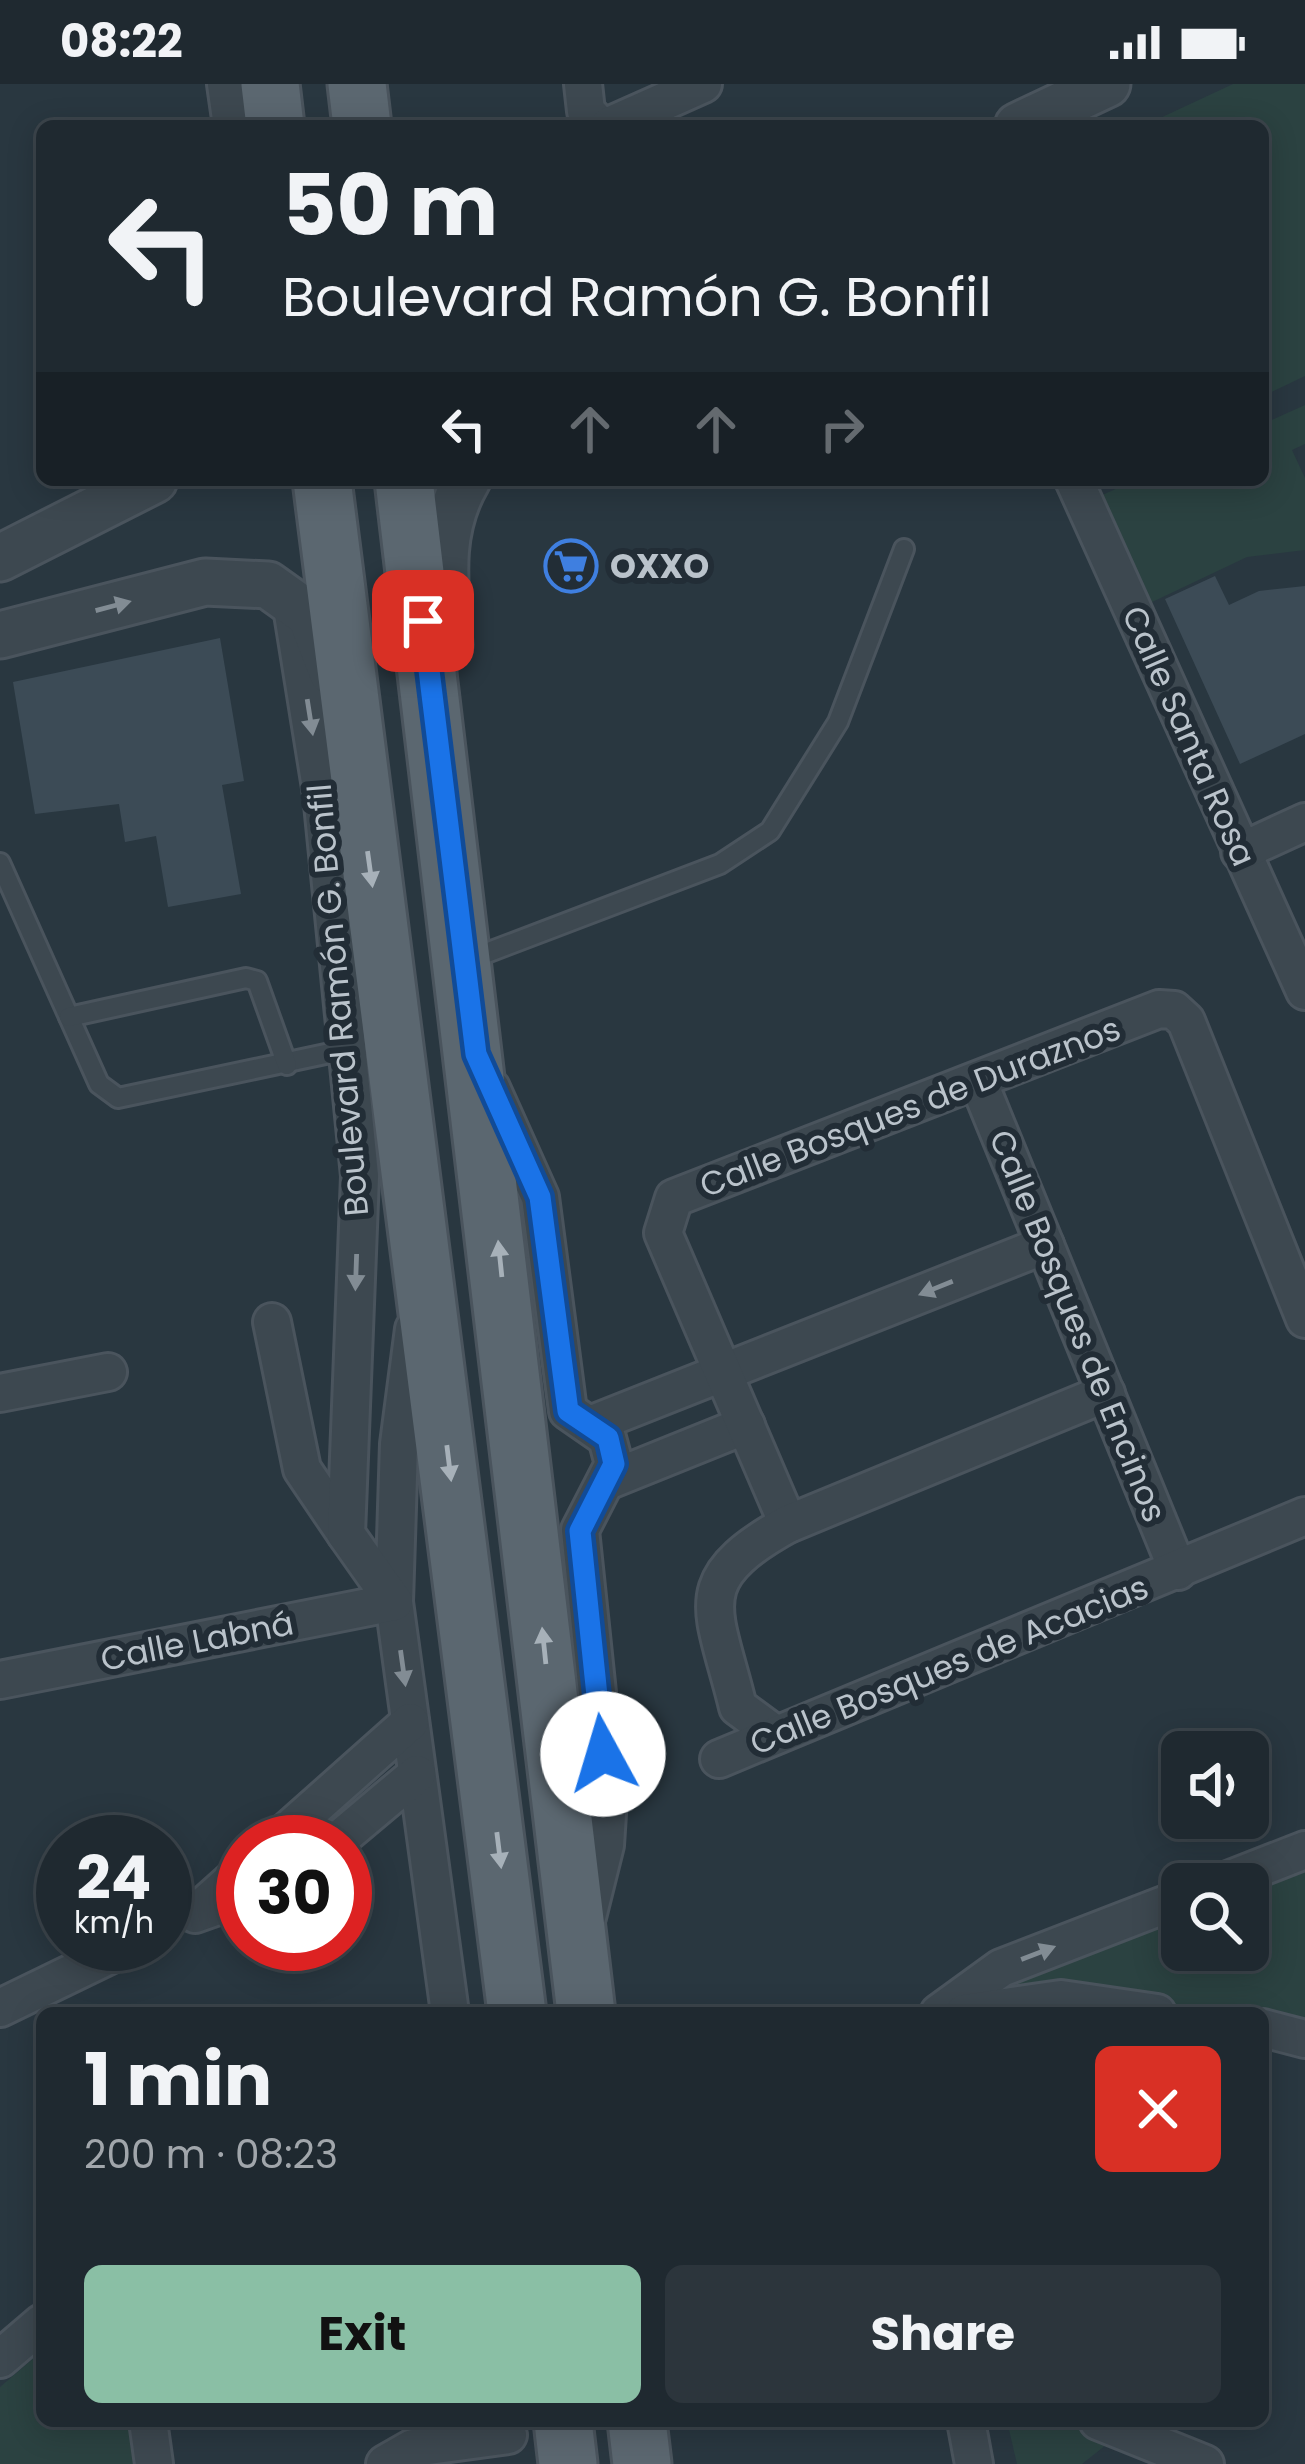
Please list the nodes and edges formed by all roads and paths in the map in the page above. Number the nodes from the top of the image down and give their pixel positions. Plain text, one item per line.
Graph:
1 (226, 84) edge
2 (270, 84) edge
3 (360, 84) edge
4 (583, 84) edge
5 (703, 84) edge
6 (1107, 84) edge
7 (231, 120) edge
8 (273, 120) edge
9 (362, 120) edge
10 (370, 120) edge
11 (594, 120) edge
12 (622, 120) edge
13 (1031, 120) edge
14 (142, 486) edge
15 (323, 486) edge
16 (405, 486) edge
17 (464, 486) edge
18 (1077, 486) edge
19 (904, 549) dead end
20 (0, 558) edge
21 (291, 602) junction
22 (0, 635) edge
23 (348, 711) junction
24 (447, 809) junction
25 (1305, 822) edge
26 (1240, 852) junction
27 (0, 863) edge
28 (464, 962) junction
29 (1305, 991) edge
30 (69, 1017) junction
31 (349, 1049) junction
32 (476, 1054) junction
33 (286, 1065) junction
34 (978, 1081) junction
35 (1045, 1245) junction
36 (423, 1260) junction
37 (1305, 1319) edge
38 (272, 1322) dead end
39 (108, 1372) dead end
40 (724, 1374) junction
41 (0, 1393) edge
42 (1106, 1394) junction
43 (629, 1410) junction
44 (590, 1425) junction
45 (746, 1425) junction
46 (641, 1467) junction
47 (607, 1481) junction
48 (1305, 1516) edge
49 (788, 1523) junction
50 (346, 1534) junction
51 (1178, 1571) junction
52 (394, 1602) junction
53 (0, 1680) edge
54 (410, 1722) junction
55 (776, 1735) junction
56 (719, 1759) dead end
57 (417, 1774) junction
58 (305, 1815) edge
59 (368, 1815) edge
60 (1305, 1850) edge
61 (1269, 1864) edge
62 (216, 1892) edge
63 (1161, 1906) edge
64 (192, 1911) edge
65 (578, 1949) junction
66 (76, 1971) edge
67 (449, 2007) edge
68 (516, 2007) edge
69 (585, 2007) edge
70 (947, 2007) edge
71 (1009, 2007) edge
72 (1112, 2007) edge
73 (0, 2008) edge
74 (1269, 2030) edge
75 (1305, 2039) edge
76 (36, 2328) edge
77 (0, 2359) edge
78 (149, 2427) edge
79 (564, 2427) edge
80 (638, 2427) edge
81 (967, 2427) edge
82 (1113, 2427) edge
83 (508, 2440) edge
84 (154, 2464) edge
85 (385, 2464) edge
86 (568, 2464) edge
87 (642, 2464) edge
88 (974, 2464) edge
89 (1205, 2464) edge

1 - 7 street
2 - 8 main road
3 - 9 main road
3 - 10 street
4 - 11 street
5 - 12 street
6 - 13 street
14 - 20 street
15 - 23 main road, Boulevard Ramón G. Bonfil
16 - 24 main road
17 - 24 street
18 - 26 street, Calle Santa Rosa
19 - 28 lane
22 -> 21 street
21 - 23 street
21 -> 31 street, Boulevard Ramón G. Bonfil
23 -> 36 main road, Boulevard Ramón G. Bonfil
24 - 28 main road
25 - 26 street
26 - 29 street, Calle Santa Rosa
27 - 30 lane
28 - 32 main road
30 - 33 lane
30 - 33 lane
31 - 33 lane
31 -> 50 street, Boulevard Ramón G. Bonfil
32 - 44 street
65 -> 32 main road
34 - 35 street, Calle Bosques de Encinos
34 - 37 street, Calle Bosques de Duraznos
34 - 40 street, Calle Bosques de Duraznos
35 -> 40 street
35 - 42 street, Calle Bosques de Encinos
36 - 52 street, Boulevard Ramón G. Bonfil
36 -> 68 main road, Boulevard Ramón G. Bonfil
38 - 50 street
39 - 41 street
40 - 43 street
40 - 45 street, Calle Bosques de Duraznos
42 - 49 street
42 - 51 street, Calle Bosques de Encinos
43 - 44 street
43 - 46 street
44 - 47 street
45 - 46 street
45 - 49 street
46 - 47 street
47 - 65 street
48 - 51 street, Calle Bosques de Acacias
49 - 55 street
50 - 52 street, Boulevard Ramón G. Bonfil
51 - 55 street, Calle Bosques de Acacias
52 - 53 street, Calle Labná
52 -> 54 street, Boulevard Ramón G. Bonfil
54 - 57 street, Boulevard Ramón G. Bonfil
54 - 58 street
55 - 56 street, Calle Bosques de Acacias
57 - 59 street
57 - 67 street, Boulevard Ramón G. Bonfil
60 - 61 street
62 - 64 street
70 -> 63 street
65 - 69 main road
66 - 73 street
71 - 72 street
74 - 75 street
76 - 77 street
78 - 84 street
79 - 86 main road
80 - 87 main road
81 - 88 street
82 - 89 street
83 - 85 street

